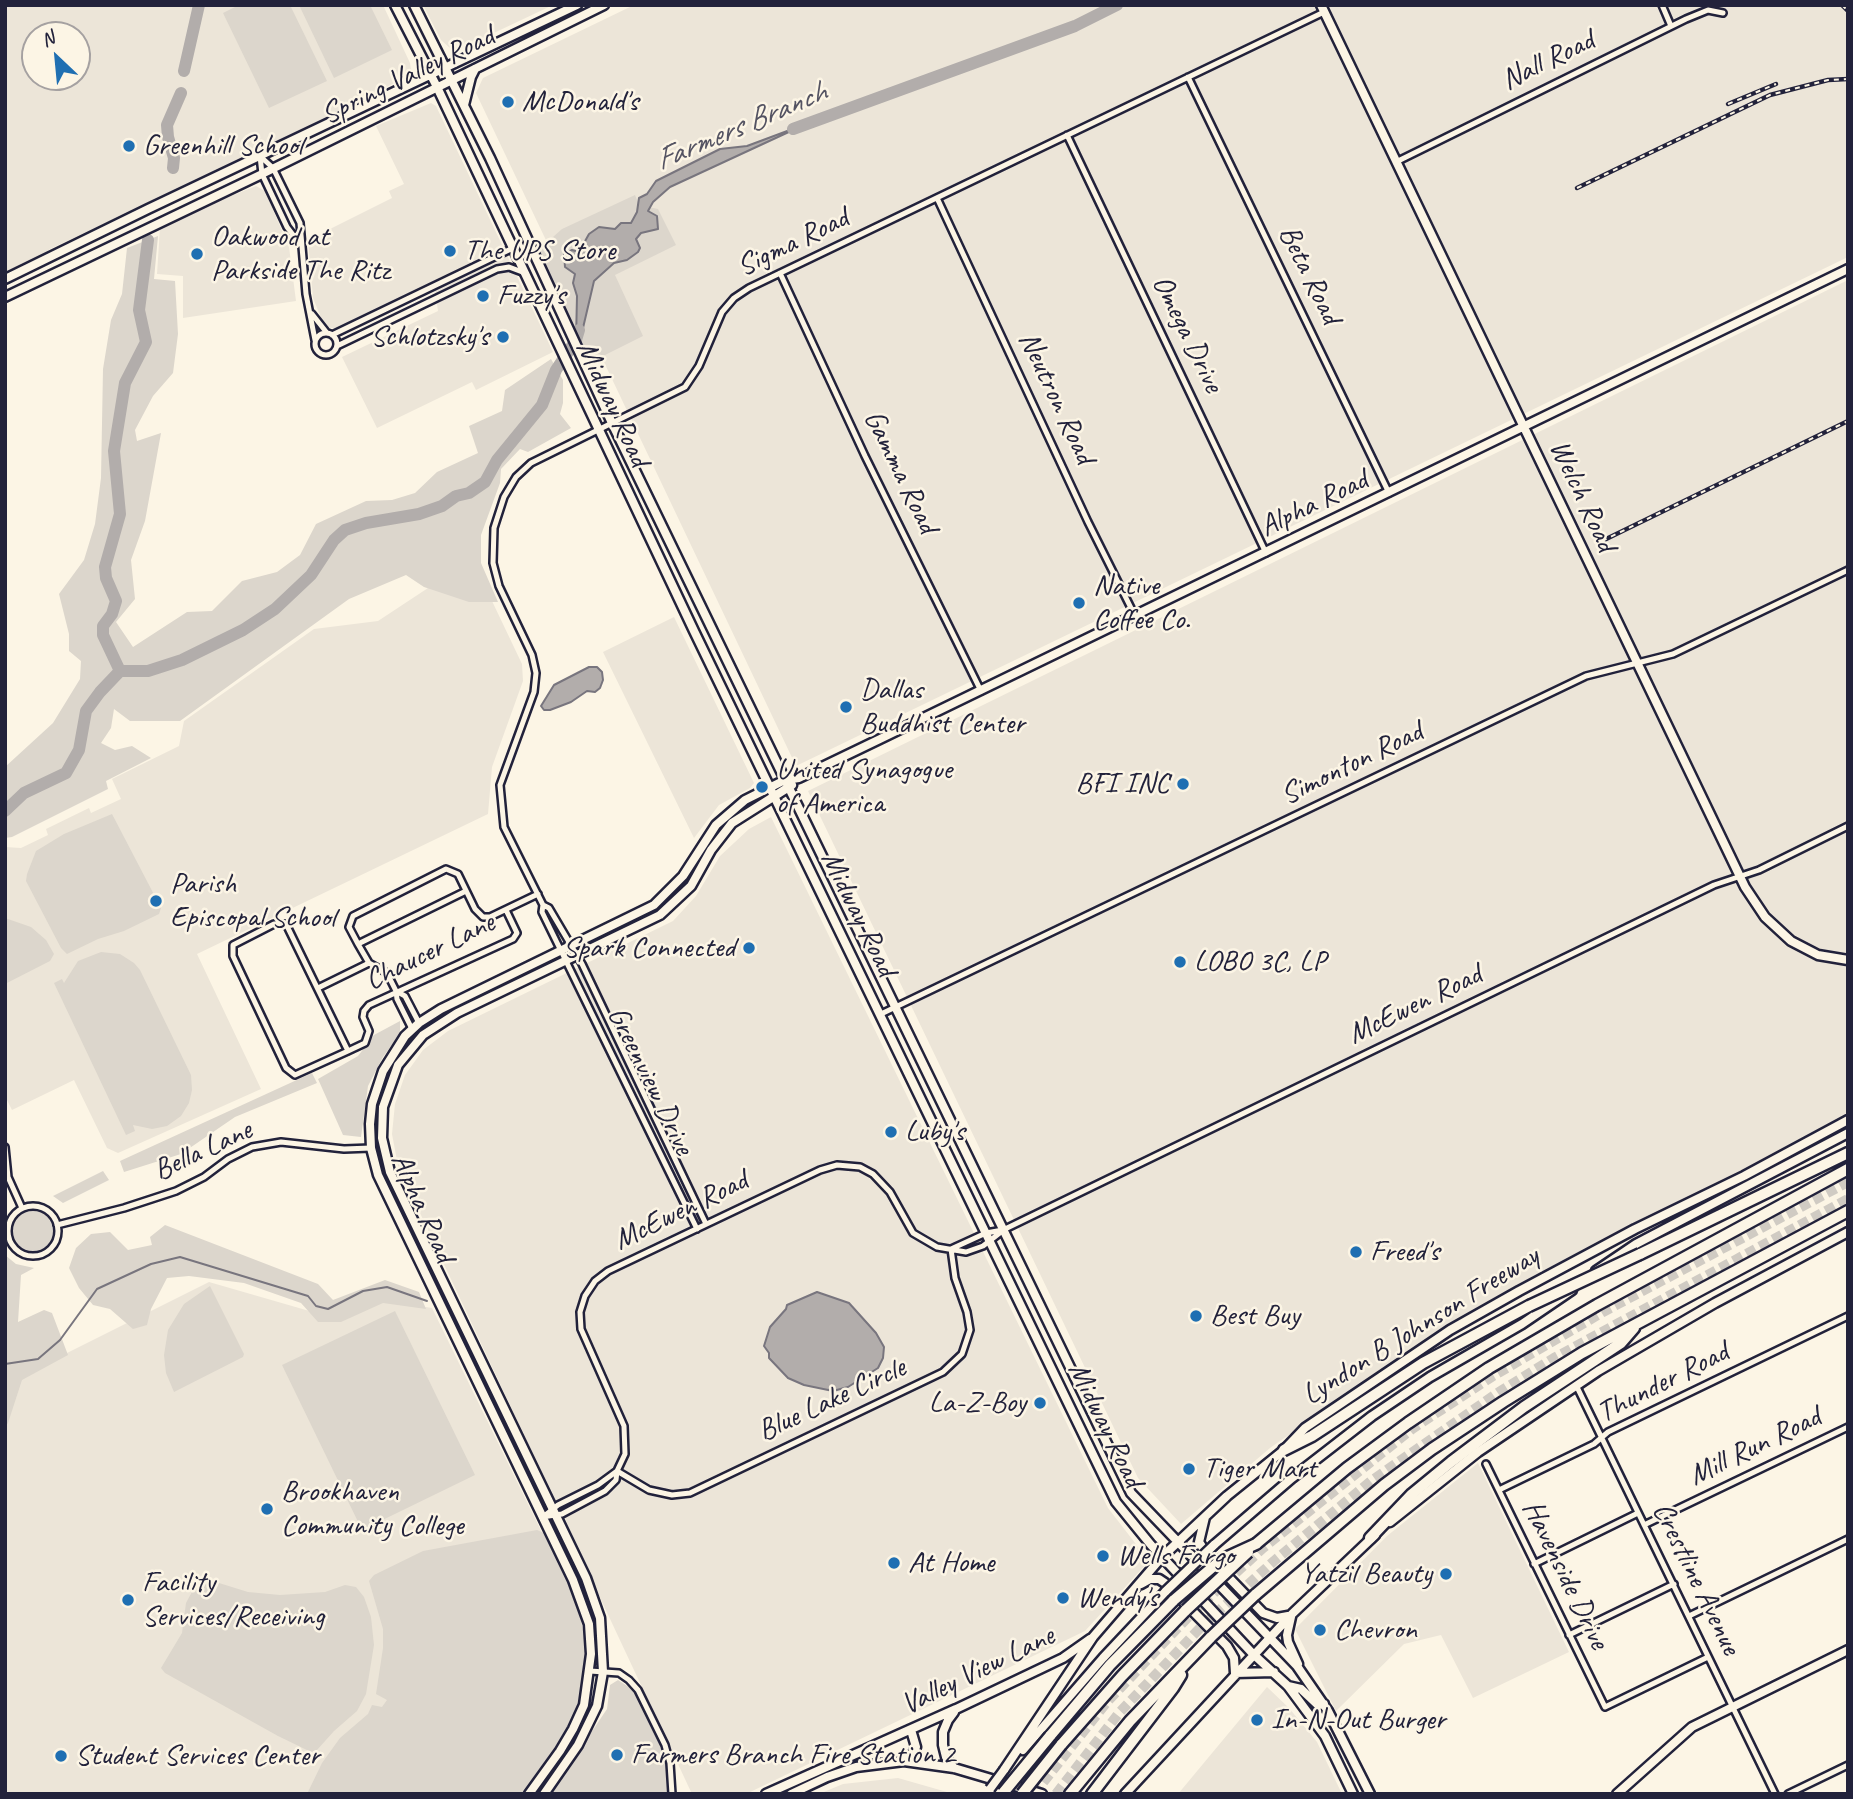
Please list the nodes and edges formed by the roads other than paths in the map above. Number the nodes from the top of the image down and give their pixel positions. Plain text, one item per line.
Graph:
1 (395, 5) edge
2 (414, 5) edge
3 (576, 5) edge
4 (604, 5) edge
5 (1662, 5) edge
6 (1322, 8) edge
7 (1723, 13) dead end
8 (1671, 26) junction
9 (446, 67) junction
10 (475, 69) junction
11 (430, 74) junction
12 (1188, 77) junction
13 (452, 80) junction
14 (437, 87) junction
15 (464, 105) junction
16 (1067, 135) junction
17 (260, 156) junction
18 (1396, 162) junction
19 (273, 168) junction
20 (262, 174) junction
21 (937, 198) junction
22 (528, 241) junction
23 (300, 244) junction
24 (513, 248) junction
25 (1848, 269) edge
26 (780, 272) junction
27 (525, 273) junction
28 (5, 279) edge
29 (5, 297) edge
30 (310, 312) junction
31 (329, 334) junction
32 (315, 340) junction
33 (337, 346) junction
34 (612, 422) junction
35 (1524, 427) junction
36 (599, 429) junction
37 (1389, 493) junction
38 (1266, 553) junction
39 (1848, 570) edge
40 (1135, 616) junction
41 (710, 624) junction
42 (694, 631) junction
43 (1636, 663) junction
44 (981, 691) junction
45 (799, 778) junction
46 (785, 779) junction
47 (771, 787) junction
48 (790, 788) junction
49 (776, 796) junction
50 (1848, 826) edge
51 (1740, 877) junction
52 (466, 891) junction
53 (538, 894) junction
54 (543, 905) junction
55 (654, 905) junction
56 (506, 909) junction
57 (660, 915) junction
58 (358, 944) junction
59 (573, 950) junction
60 (563, 955) junction
61 (1848, 960) edge
62 (369, 964) junction
63 (318, 988) junction
64 (396, 991) junction
65 (896, 1007) junction
66 (881, 1014) junction
67 (416, 1026) junction
68 (621, 1045) junction
69 (348, 1051) junction
70 (610, 1051) junction
71 (398, 1065) junction
72 (638, 1081) junction
73 (628, 1086) junction
74 (372, 1104) junction
75 (383, 1107) junction
76 (1848, 1120) edge
77 (1848, 1133) edge
78 (664, 1134) junction
79 (653, 1139) junction
80 (5, 1147) edge
81 (371, 1148) junction
82 (1848, 1153) edge
83 (1848, 1169) edge
84 (22, 1208) junction
85 (1848, 1211) edge
86 (706, 1224) junction
87 (57, 1225) junction
88 (697, 1228) junction
89 (1003, 1230) junction
90 (1848, 1232) edge
91 (988, 1237) junction
92 (951, 1249) junction
93 (1848, 1317) edge
94 (1639, 1322) junction
95 (1056, 1338) junction
96 (1041, 1346) junction
97 (1576, 1385) junction
98 (1848, 1427) edge
99 (1602, 1438) junction
100 (1110, 1450) junction
101 (1284, 1450) junction
102 (1094, 1457) junction
103 (1486, 1464) dead end
104 (617, 1471) junction
105 (1499, 1490) junction
106 (553, 1513) junction
107 (1638, 1513) junction
108 (1206, 1514) junction
109 (542, 1517) junction
110 (1644, 1525) junction
111 (1370, 1538) junction
112 (1848, 1539) edge
113 (1178, 1542) junction
114 (1256, 1544) junction
115 (1162, 1557) junction
116 (1534, 1564) junction
117 (1674, 1584) junction
118 (1137, 1586) junction
119 (1292, 1614) junction
120 (1689, 1616) junction
121 (1569, 1635) junction
122 (1093, 1637) junction
123 (1270, 1637) junction
124 (1848, 1650) edge
125 (1253, 1654) junction
126 (1708, 1657) junction
127 (1190, 1659) junction
128 (590, 1671) junction
129 (603, 1672) junction
130 (1274, 1672) junction
131 (1301, 1672) junction
132 (1235, 1673) junction
133 (1288, 1686) junction
134 (1324, 1704) junction
135 (1732, 1706) junction
136 (956, 1709) junction
137 (911, 1730) junction
138 (904, 1761) junction
139 (1848, 1765) edge
140 (822, 1768) junction
141 (954, 1768) junction
142 (1004, 1770) junction
143 (827, 1777) junction
144 (1132, 1785) junction
145 (1366, 1785) junction
146 (988, 1791) edge
147 (1352, 1792) edge
148 (1003, 1793) edge
149 (529, 1794) edge
150 (544, 1794) edge
151 (672, 1794) edge
152 (766, 1794) edge
153 (791, 1794) edge
154 (1022, 1794) edge
155 (1042, 1794) edge
156 (1070, 1794) edge
157 (1092, 1794) edge
158 (1119, 1794) edge
159 (1125, 1794) edge
160 (1370, 1794) edge
161 (1617, 1794) edge
162 (1775, 1794) edge
163 (1788, 1794) edge

1 - 11 main road, Midway Road
2 - 9 main road, Midway Road
3 - 9 main road, Spring Valley Road
4 - 10 main road, Spring Valley Road
5 - 8 street
6 - 12 street, Sigma Road
6 - 18 main road, Welch Road
7 - 8 street, Nall Road
8 - 18 street, Nall Road
9 - 11 main road, Spring Valley Road
9 - 13 main road, Midway Road
10 - 13 main road, Spring Valley Road
10 - 15 main road
11 - 14 main road, Midway Road
11 - 17 main road, Spring Valley Road
12 - 16 street, Sigma Road
12 - 37 street, Beta Road
13 - 14 main road, Spring Valley Road
13 - 15 main road, Midway Road
14 - 19 main road, Spring Valley Road
14 - 24 main road, Midway Road
15 - 22 main road, Midway Road
16 - 21 street, Sigma Road
16 - 38 street, Omega Drive
17 - 19 street
17 - 20 street
17 - 28 main road, Spring Valley Road
18 - 35 main road, Welch Road
19 - 20 main road, Spring Valley Road
19 - 23 street
20 - 23 street
20 - 29 main road, Spring Valley Road
21 - 26 street, Sigma Road
21 - 40 street, Neutron Road
22 - 24 main road
22 - 34 main road, Midway Road
23 - 30 street
24 - 27 main road, Midway Road
24 - 31 street
25 - 35 main road, Alpha Road
26 - 34 street, Sigma Road
26 - 44 street, Gamma Road
27 - 33 street
27 - 36 main road, Midway Road
30 - 31 street
30 - 32 street
31 - 32 street
31 - 33 street
32 - 33 street
34 - 36 street, Sigma Road
34 - 41 main road, Midway Road
35 - 37 main road, Alpha Road
35 - 43 main road, Welch Road
36 - 42 main road, Midway Road
36 - 53 street, Sigma Road
37 - 38 main road, Alpha Road
38 - 40 main road, Alpha Road
39 - 43 street, Simonton Road
40 - 44 main road, Alpha Road
41 - 42 main road
41 - 46 main road, Midway Road
42 - 47 main road, Midway Road
43 - 51 main road, Welch Road
43 - 65 street, Simonton Road
44 - 45 main road, Alpha Road
45 - 46 main road, Alpha Road
45 - 48 main road, Alpha Road
46 - 47 main road, Alpha Road
46 - 48 main road, Midway Road
47 - 49 main road, Midway Road
47 - 55 main road, Alpha Road
48 - 49 main road, Alpha Road
48 - 65 main road, Midway Road
49 - 57 main road, Alpha Road
49 - 66 main road, Midway Road
50 - 51 street, McEwen Road
51 - 61 main road, Welch Road
51 - 89 street, McEwen Road
52 - 56 street
52 - 58 street
52 - 58 street
53 - 54 street, Sigma Road
53 - 56 street
54 - 59 street, Sigma Road
54 - 60 street, Sigma Road
55 - 57 main road
55 - 59 main road, Alpha Road
56 - 64 street, Chaucer Lane
57 - 59 main road, Alpha Road
58 - 62 street
59 - 60 main road, Alpha Road
59 - 68 street, Greenview Drive
60 - 67 main road, Alpha Road
60 - 70 street, Greenview Drive
60 - 71 main road, Alpha Road
62 - 63 street
62 - 64 street
63 - 69 street
63 - 69 street, Chaucer Lane
64 - 67 street
64 - 69 street, Chaucer Lane
65 - 66 street, Simonton Road
65 - 89 main road, Midway Road
66 - 91 main road, Midway Road
67 - 71 main road
67 - 74 main road, Alpha Road
68 - 70 street
68 - 72 street, Greenview Drive
70 - 73 street, Greenview Drive
71 - 75 main road, Alpha Road
72 - 73 street
72 - 78 street, Greenview Drive
73 - 79 street, Greenview Drive
74 - 75 main road
74 - 81 main road, Alpha Road
75 - 106 main road, Alpha Road
76 - 101 main road, Lyndon B Johnson Freeway
77 - 142 main road, bridge
78 - 79 street
78 - 86 street, Greenview Drive
79 - 88 street, Greenview Drive
80 - 84 street
81 - 87 street, Bella Lane
81 - 109 main road, Alpha Road
82 - 101 highway, bridge
83 - 114 highway
84 - 87 street
84 - 87 street
85 - 94 highway
86 - 88 street, McEwen Road
86 - 92 street, McEwen Road
88 - 104 street, McEwen Road
89 - 91 street, McEwen Road
89 - 95 main road, Midway Road
90 - 97 main road
91 - 92 street, McEwen Road
91 - 92 street, McEwen Road
91 - 96 main road, Midway Road
92 - 104 street, Blue Lake Circle
93 - 99 street, Thunder Road
94 - 111 highway
94 - 127 highway, bridge
95 - 96 main road
95 - 100 main road, Midway Road
96 - 102 main road, Midway Road
97 - 99 street, Crestline Avenue
97 - 111 main road
98 - 110 street, Mill Run Road
99 - 105 street, Thunder Road
99 - 107 street, Crestline Avenue
100 - 102 main road
100 - 113 main road, Midway Road
101 - 108 main road, Lyndon B Johnson Freeway
102 - 115 main road, Midway Road
103 - 105 street, Havenside Drive
104 - 106 street
105 - 116 street, Havenside Drive
106 - 109 street
106 - 129 main road, Alpha Road
107 - 110 street, Crestline Avenue
107 - 116 street
108 - 113 main road, Lyndon B Johnson Freeway
108 - 119 main road
109 - 128 main road, Alpha Road
110 - 117 street, Crestline Avenue
111 - 119 main road
112 - 120 street
113 - 115 main road, Lyndon B Johnson Freeway
113 - 123 main road, Midway Road
114 - 148 highway, bridge
114 - 154 highway, bridge
115 - 118 main road, Lyndon B Johnson Freeway
115 - 125 main road, Midway Road
116 - 121 street, Havenside Drive
117 - 120 street, Crestline Avenue
117 - 121 street
118 - 122 main road, Lyndon B Johnson Freeway
118 - 132 main road
119 - 123 main road
119 - 131 main road
120 - 126 street, Crestline Avenue
121 - 126 street, Havenside Drive
122 - 136 main road, Valley View Lane
122 - 142 main road, Lyndon B Johnson Freeway
123 - 125 main road
123 - 131 main road, Midway Road
124 - 135 main road
125 - 130 main road, Midway Road
125 - 132 main road
126 - 135 street, Crestline Avenue
127 - 156 highway
127 - 157 highway
128 - 129 street
128 - 149 main road, Alpha Road
129 - 150 main road, Alpha Road
129 - 151 street
130 - 132 main road
130 - 133 main road, Midway Road
131 - 134 main road, Midway Road
132 - 144 main road
133 - 134 main road
133 - 147 main road, Midway Road
134 - 145 main road, Midway Road
135 - 161 main road
135 - 162 street, Crestline Avenue
136 - 137 main road, Valley View Lane
136 - 141 main road
137 - 138 main road
137 - 140 main road, Valley View Lane
138 - 141 main road, Valley View Lane
138 - 143 main road, Valley View Lane
139 - 163 street
140 - 143 main road
140 - 152 main road, Valley View Lane
141 - 155 main road, Valley View Lane
142 - 146 main road, Lyndon B Johnson Freeway, bridge
143 - 153 main road, Valley View Lane
144 - 158 main road
144 - 159 main road
145 - 147 main road
145 - 160 main road, Midway Road

